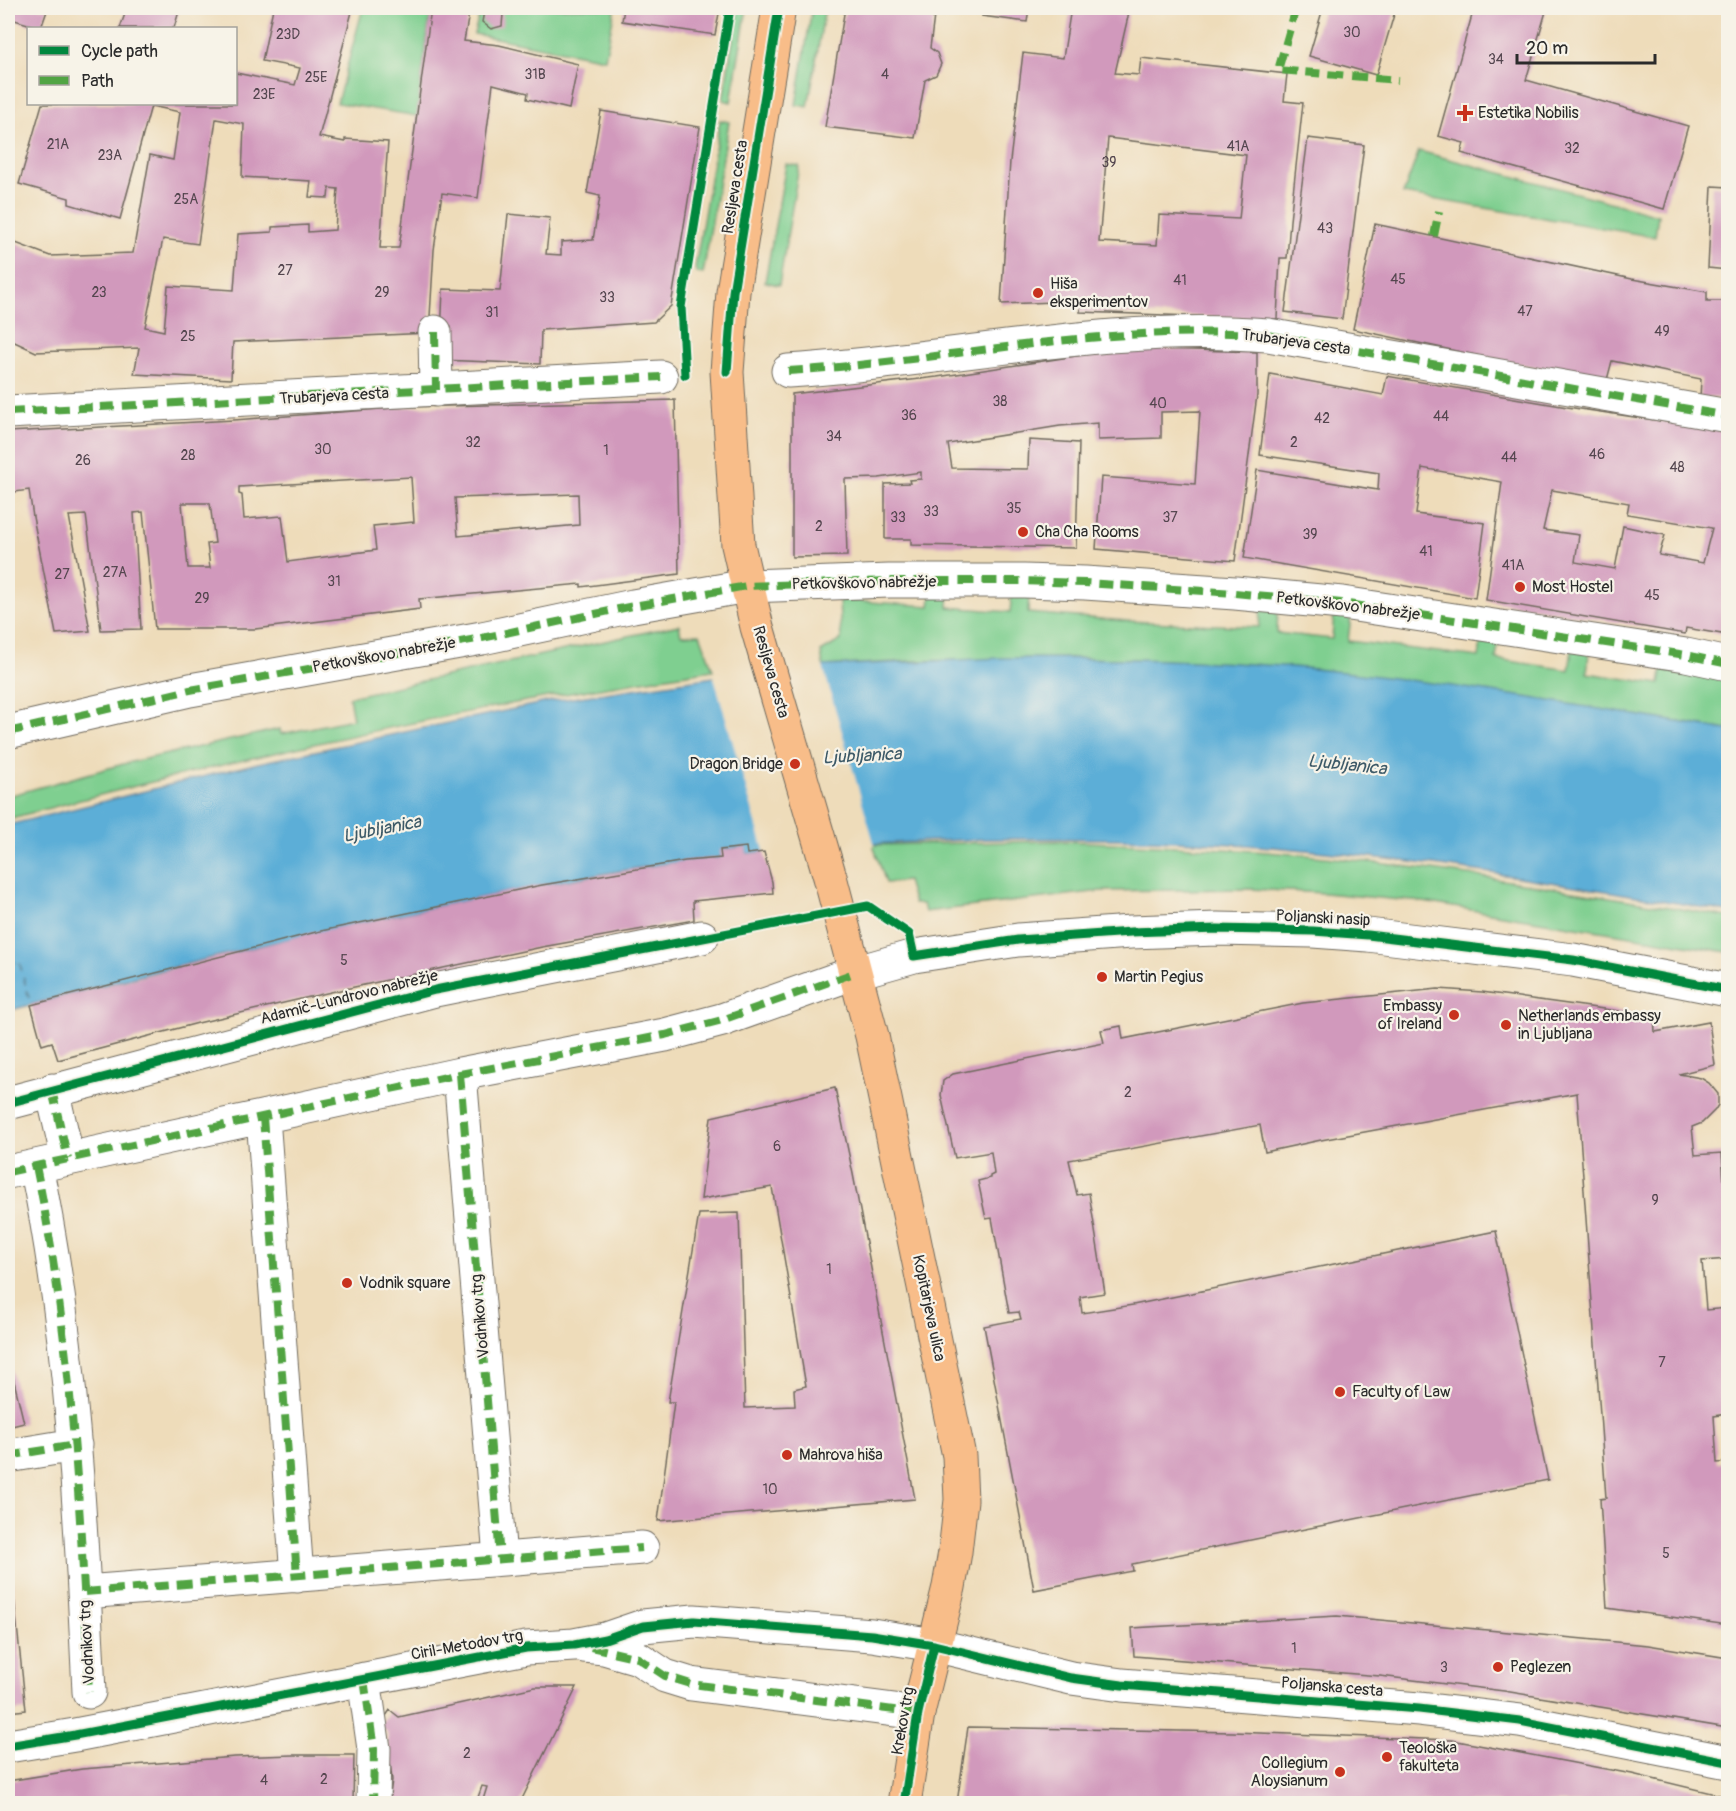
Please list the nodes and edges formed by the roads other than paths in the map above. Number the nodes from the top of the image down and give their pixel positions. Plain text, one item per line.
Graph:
1 (779, 8) edge
2 (435, 332) dead end
3 (788, 370) dead end
4 (661, 377) dead end
5 (436, 390) junction
6 (8, 412) edge
7 (1728, 416) edge
8 (747, 586) junction
9 (1728, 664) edge
10 (8, 732) edge
11 (702, 937) dead end
12 (854, 973) junction
13 (1728, 990) edge
14 (460, 1074) junction
15 (52, 1090) junction
16 (8, 1103) edge
17 (263, 1117) junction
18 (68, 1159) junction
19 (22, 1169) edge
20 (75, 1445) junction
21 (8, 1456) edge
22 (642, 1548) dead end
23 (500, 1558) junction
24 (297, 1576) junction
25 (85, 1592) junction
26 (574, 1645) junction
27 (934, 1645) junction
28 (364, 1679) junction
29 (89, 1692) dead end
30 (918, 1713) junction
31 (8, 1746) edge
32 (1728, 1762) edge
33 (373, 1803) edge
34 (904, 1803) edge

1 - 8 main road, Resljeva cesta
2 - 5 street
3 - 7 street, Trubarjeva cesta
4 - 5 street, Trubarjeva cesta
5 - 6 street, Trubarjeva cesta
8 - 9 street, Petkovškovo nabrežje
8 - 10 street, Petkovškovo nabrežje
8 - 12 main road, Resljeva cesta
11 - 15 street, Adamič-Lundrovo nabrežje
12 - 13 street, Poljanski nasip
12 - 14 street
12 - 27 main road, Kopitarjeva ulica
14 - 17 street
14 - 23 street, Vodnikov trg
15 - 16 street, Adamič-Lundrovo nabrežje
15 - 18 street
17 - 18 street
17 - 24 street
18 - 19 street
19 - 20 street, Vodnikov trg
20 - 21 street
20 - 25 street, Vodnikov trg
22 - 23 street, Vodnikov trg
23 - 24 street, Vodnikov trg
24 - 25 street, Vodnikov trg
25 - 29 street, Vodnikov trg
26 - 27 street, Ciril-Metodov trg
26 - 28 street, Ciril-Metodov trg
26 - 30 street, Ciril-Metodov trg
27 - 30 main road, Krekov trg
27 - 32 street, Poljanska cesta
28 - 31 street, Ciril-Metodov trg
28 - 33 street
30 - 34 main road, Krekov trg

